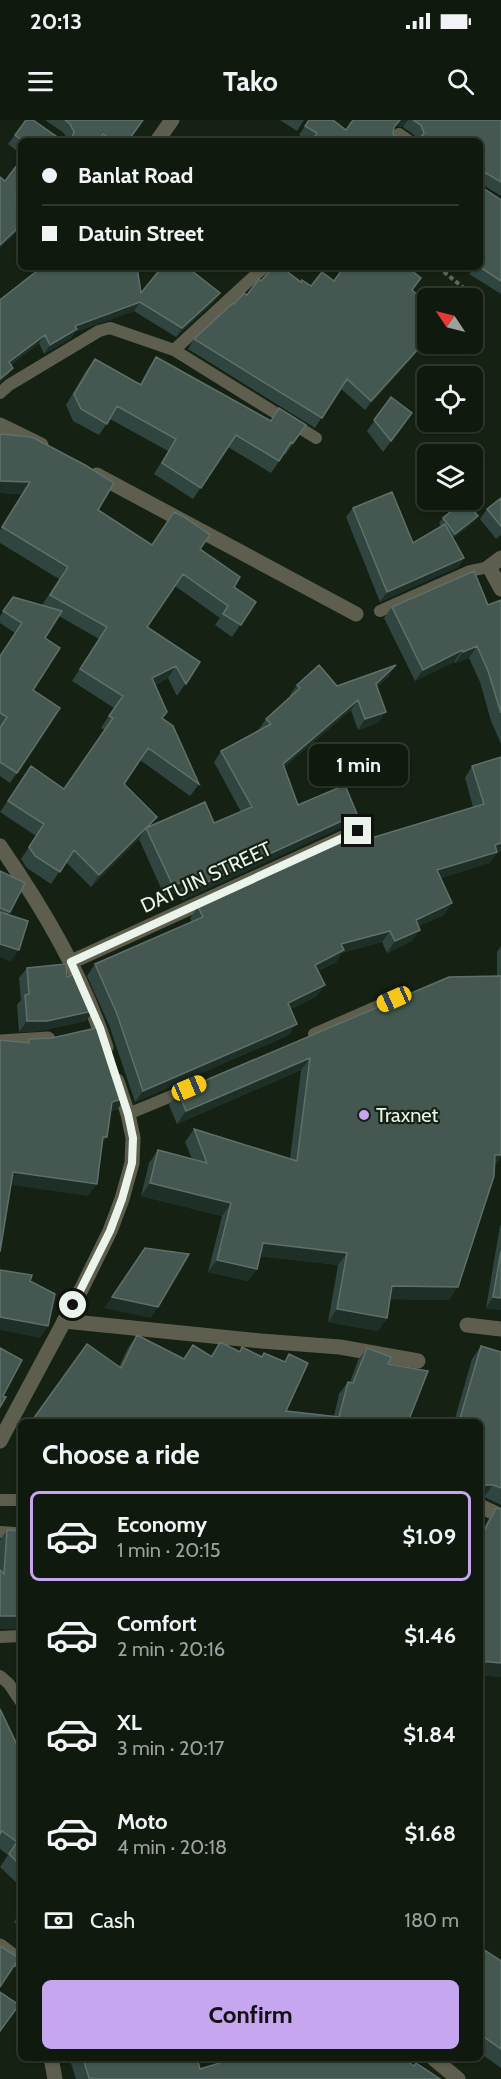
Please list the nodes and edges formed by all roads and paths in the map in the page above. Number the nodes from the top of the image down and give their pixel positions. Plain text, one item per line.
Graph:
1 (172, 120) edge
2 (158, 138) edge
3 (261, 270) edge
4 (442, 270) edge
5 (464, 288) edge
6 (174, 350) junction
7 (0, 393) edge
8 (0, 425) edge
9 (316, 438) dead end
10 (50, 450) edge
11 (82, 467) edge
12 (495, 562) edge
13 (501, 589) edge
14 (380, 611) dead end
15 (356, 614) dead end
16 (358, 831) edge
17 (0, 846) edge
18 (71, 962) junction
19 (394, 999) edge
20 (100, 1028) junction
21 (80, 1032) edge
22 (60, 1037) edge
23 (307, 1038) edge
24 (0, 1042) edge
25 (200, 1084) edge
26 (128, 1114) junction
27 (64, 1321) junction
28 (467, 1325) dead end
29 (501, 1329) edge
30 (418, 1361) dead end
31 (0, 1441) edge
32 (0, 1500) edge
33 (18, 1500) edge
34 (483, 1507) edge
35 (501, 1516) edge
36 (0, 1532) edge
37 (15, 1533) edge
38 (18, 1636) edge
39 (0, 1637) edge
40 (10, 1681) edge
41 (18, 1696) edge
42 (0, 1946) edge
43 (18, 1960) edge
44 (52, 2061) edge
45 (437, 2061) edge
46 (55, 2079) edge
47 (458, 2079) edge

1 - 2 street
3 - 6 lane
4 - 5 path
6 - 7 lane
6 - 9 lane
8 - 10 street
11 - 15 street
12 - 13 street
12 - 14 lane
16 - 18 street, DATUIN STREET
17 - 18 street
18 - 20 street
19 - 23 lane
20 - 21 street
20 - 26 street
22 - 24 street
25 - 26 lane
26 - 27 street
27 - 30 street
27 - 31 street
28 - 29 street
32 - 33 lane
34 - 35 street
36 - 37 lane
38 - 39 lane
40 - 41 lane
42 - 43 street
44 - 46 street
45 - 47 street

